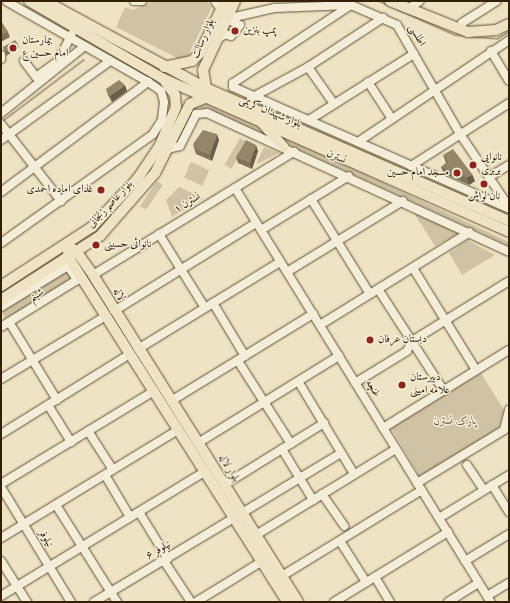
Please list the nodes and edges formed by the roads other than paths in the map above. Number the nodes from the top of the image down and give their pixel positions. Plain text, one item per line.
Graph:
1 (6, 1) edge
2 (29, 1) edge
3 (46, 1) edge
4 (134, 1) edge
5 (142, 1) edge
6 (235, 1) edge
7 (390, 1) edge
8 (420, 1) edge
9 (497, 1) edge
10 (220, 4) edge
11 (350, 6) junction
12 (408, 9) junction
13 (226, 18) junction
14 (383, 18) junction
15 (462, 23) dead end
16 (509, 24) edge
17 (73, 33) junction
18 (216, 40) junction
19 (509, 40) edge
20 (85, 46) junction
21 (491, 51) junction
22 (414, 54) junction
23 (1, 55) edge
24 (1, 58) edge
25 (24, 61) dead end
26 (110, 61) junction
27 (163, 67) junction
28 (308, 67) junction
29 (162, 78) junction
30 (509, 81) edge
31 (148, 82) junction
32 (368, 82) junction
33 (206, 88) junction
34 (435, 90) junction
35 (253, 97) junction
36 (205, 98) junction
37 (241, 102) junction
38 (509, 103) edge
39 (334, 104) junction
40 (1, 112) edge
41 (392, 119) junction
42 (309, 120) junction
43 (260, 121) junction
44 (1, 124) edge
45 (9, 134) junction
46 (460, 134) junction
47 (1, 140) edge
48 (358, 142) junction
49 (284, 147) junction
50 (167, 149) junction
51 (294, 152) junction
52 (509, 165) edge
53 (410, 166) junction
54 (35, 167) junction
55 (348, 176) junction
56 (489, 177) junction
57 (235, 188) junction
58 (1, 192) edge
59 (506, 195) edge
60 (311, 199) junction
61 (61, 200) junction
62 (403, 200) junction
63 (509, 208) edge
64 (509, 221) edge
65 (259, 227) junction
66 (470, 232) junction
67 (509, 232) edge
68 (159, 234) junction
69 (337, 241) junction
70 (1, 243) edge
71 (67, 245) junction
72 (509, 252) edge
73 (73, 255) junction
74 (280, 262) junction
75 (413, 268) junction
76 (181, 270) junction
77 (287, 272) junction
78 (88, 278) junction
79 (509, 281) edge
80 (1, 286) edge
81 (378, 289) junction
82 (370, 294) junction
83 (1, 300) edge
84 (213, 303) junction
85 (1, 307) edge
86 (205, 308) junction
87 (110, 313) junction
88 (313, 314) junction
89 (446, 321) junction
90 (11, 325) junction
91 (320, 325) junction
92 (1, 327) edge
93 (1, 331) edge
94 (412, 341) junction
95 (509, 350) edge
96 (134, 352) junction
97 (339, 356) junction
98 (242, 358) junction
99 (32, 360) junction
100 (476, 370) junction
101 (1, 379) edge
102 (355, 382) junction
103 (301, 386) dead end
104 (154, 391) junction
105 (444, 391) junction
106 (57, 400) junction
107 (171, 401) junction
108 (264, 402) junction
109 (48, 405) junction
110 (509, 410) edge
111 (324, 424) junction
112 (383, 428) junction
113 (178, 430) junction
114 (88, 431) junction
115 (1, 434) edge
116 (71, 442) junction
117 (198, 443) junction
118 (291, 444) junction
119 (282, 449) junction
120 (396, 449) junction
121 (341, 453) junction
122 (467, 465) dead end
123 (113, 470) junction
124 (204, 472) junction
125 (354, 474) junction
126 (105, 475) junction
127 (509, 475) edge
128 (300, 478) junction
129 (224, 485) junction
130 (492, 485) junction
131 (1, 486) edge
132 (420, 487) junction
133 (484, 490) junction
134 (322, 494) junction
135 (313, 500) junction
136 (56, 505) junction
137 (139, 512) junction
138 (509, 512) edge
139 (238, 516) junction
140 (130, 517) junction
141 (439, 518) junction
142 (24, 525) junction
143 (344, 526) dead end
144 (448, 532) junction
145 (509, 534) edge
146 (256, 535) junction
147 (1, 538) edge
148 (340, 541) junction
149 (82, 546) junction
150 (166, 560) junction
151 (465, 560) junction
152 (1, 561) edge
153 (261, 562) junction
154 (49, 567) junction
155 (282, 576) junction
156 (375, 577) junction
157 (366, 582) junction
158 (479, 583) junction
159 (509, 583) edge
160 (17, 586) junction
161 (111, 592) junction
162 (1, 596) edge
163 (489, 599) edge
164 (26, 602) edge
165 (71, 602) edge
166 (94, 602) edge
167 (117, 602) edge
168 (191, 602) edge
169 (196, 602) edge
170 (286, 602) edge
171 (298, 602) edge
172 (334, 602) edge
173 (390, 602) edge
174 (448, 602) edge

1 - 17 street
2 - 17 main road, بلوار شهیدان کریمی
3 - 27 main road, بلوار شهیدان کریمی
4 - 5 street
6 - 13 main road, بلوار رسالت
7 - 12 main road
8 - 12 street
9 - 15 street
10 - 27 main road, بلوار رسالت
11 - 13 street, اطلسی
11 - 14 street, اطلسی
11 - 35 street
12 - 16 main road
13 - 18 main road, بلوار رسالت
13 - 18 street
14 - 22 street, اطلسی
14 - 28 street
17 - 20 street
17 - 25 street
17 - 29 main road, بلوار شهیدان کریمی
18 - 33 main road, بلوار رسالت
19 - 21 street
20 - 26 street
20 - 40 street
21 - 30 street
21 - 34 street
22 - 32 street
22 - 34 street, اطلسی
23 - 24 street
26 - 31 street
26 - 45 street
27 - 33 main road, بلوار شهیدان کریمی
28 - 35 street
28 - 39 street
29 - 36 main road, بلوار شهیدان کریمی
29 - 71 main road, بلوار عاصم زنجانی
31 - 54 street
31 - 61 street
32 - 39 street
32 - 41 street
33 - 37 main road, بلوار شهیدان کریمی
34 - 41 street
34 - 46 street, اطلسی
35 - 37 street
35 - 42 street
36 - 43 main road, بلوار شهیدان کریمی
36 - 50 main road, بلوار عاصم زنجانی
37 - 64 main road, بلوار شهیدان کریمی
38 - 46 street
39 - 42 street
41 - 48 street
42 - 48 street
43 - 49 main road
43 - 67 main road, بلوار شهیدان کریمی
44 - 45 street
45 - 47 street
45 - 54 street
46 - 53 street
46 - 56 street, اطلسی
48 - 53 street
49 - 50 street, نسترن
49 - 51 street, نسترن
50 - 73 main road, بلوار عاصم زنجانی
51 - 55 street, نسترن
51 - 57 street, نسترن ۱
52 - 56 street
53 - 63 street
54 - 58 street
54 - 61 street
55 - 60 street
55 - 62 street, نسترن
56 - 59 street, اطلسی
57 - 65 street, غنچه
57 - 68 street, نسترن ۱
59 - 63 street, اطلسی
60 - 65 street
60 - 69 street
61 - 70 street
62 - 66 street, نسترن
62 - 69 street
65 - 74 street, غنچه
65 - 76 street
66 - 72 street, نسترن
66 - 75 street
68 - 76 street
68 - 78 street, نسترن ۱
69 - 77 street
69 - 82 street
71 - 73 main road
71 - 80 main road, بلوار عاصم زنجانی
73 - 78 main road, لاله
73 - 83 main road, بلوار عاصم زنجانی
74 - 77 street, غنچه
74 - 84 street
75 - 81 street
75 - 89 street
76 - 86 street
76 - 87 street
77 - 88 street, غنچه
78 - 87 main road, لاله
78 - 90 street, شبنم
79 - 89 street
81 - 82 street
81 - 94 street
82 - 91 street
84 - 86 street
84 - 98 street
85 - 92 street
86 - 96 street
87 - 96 main road, لاله
87 - 99 street
88 - 91 street, غنچه
88 - 98 street
89 - 94 street
89 - 100 street
90 - 93 street, شبنم
90 - 99 street
91 - 97 street, غنچه
94 - 102 street
94 - 105 street
95 - 100 street
96 - 104 main road, بلوار لاله
96 - 106 street
96 - 107 main road, بلوار لاله
97 - 102 street, غنچه
97 - 108 street
98 - 107 street
98 - 108 street
99 - 101 street
99 - 106 street
100 - 105 street
102 - 112 street, غنچه
103 - 111 street
104 - 113 main road, بلوار لاله
104 - 114 street
105 - 112 street
106 - 109 street
107 - 117 main road, بلوار لاله
108 - 117 street
108 - 118 street
109 - 115 street
109 - 116 street
110 - 132 street
111 - 118 street
111 - 121 street
112 - 120 street, غنچه
113 - 123 street
113 - 124 main road, بلوار لاله
114 - 116 street
114 - 123 street
116 - 131 street
117 - 129 main road, بلوار لاله
118 - 119 street
119 - 128 street
119 - 129 street
120 - 125 street
120 - 132 street, غنچه
121 - 125 street
121 - 128 street, نیلوفر ۶
122 - 133 street
123 - 126 street
124 - 137 street
124 - 139 main road, بلوار لاله
125 - 134 street
126 - 136 street
126 - 140 street
127 - 130 street
128 - 135 street
128 - 139 street, نیلوفر ۶
129 - 139 main road, بلوار لاله
130 - 133 street
130 - 138 street
131 - 142 street, نیلوفر
132 - 141 street, غنچه
132 - 148 street
133 - 141 street
134 - 135 street
134 - 143 street
135 - 146 street
136 - 142 street
136 - 149 street
137 - 140 street
137 - 150 street
139 - 146 main road, بلوار لاله
139 - 150 street, نیلوفر ۶
139 - 153 main road, بلوار لاله
140 - 149 street
141 - 144 street, غنچه
142 - 147 street
142 - 154 street, نیلوفر
144 - 151 street, غنچه
144 - 156 street
145 - 151 street
146 - 155 main road, بلوار لاله
148 - 155 street
148 - 157 street
149 - 154 street
149 - 161 street
150 - 161 street, نیلوفر ۶
150 - 168 street
151 - 158 street, غنچه
152 - 160 street
153 - 169 street
153 - 170 main road, بلوار لاله
154 - 160 street
154 - 165 street, نیلوفر
155 - 171 main road, بلوار لاله
156 - 157 street
156 - 173 street
157 - 172 street
158 - 163 street, غنچه
158 - 174 street
159 - 163 street
160 - 162 street
160 - 164 street
161 - 166 street, نیلوفر ۶
161 - 167 street

